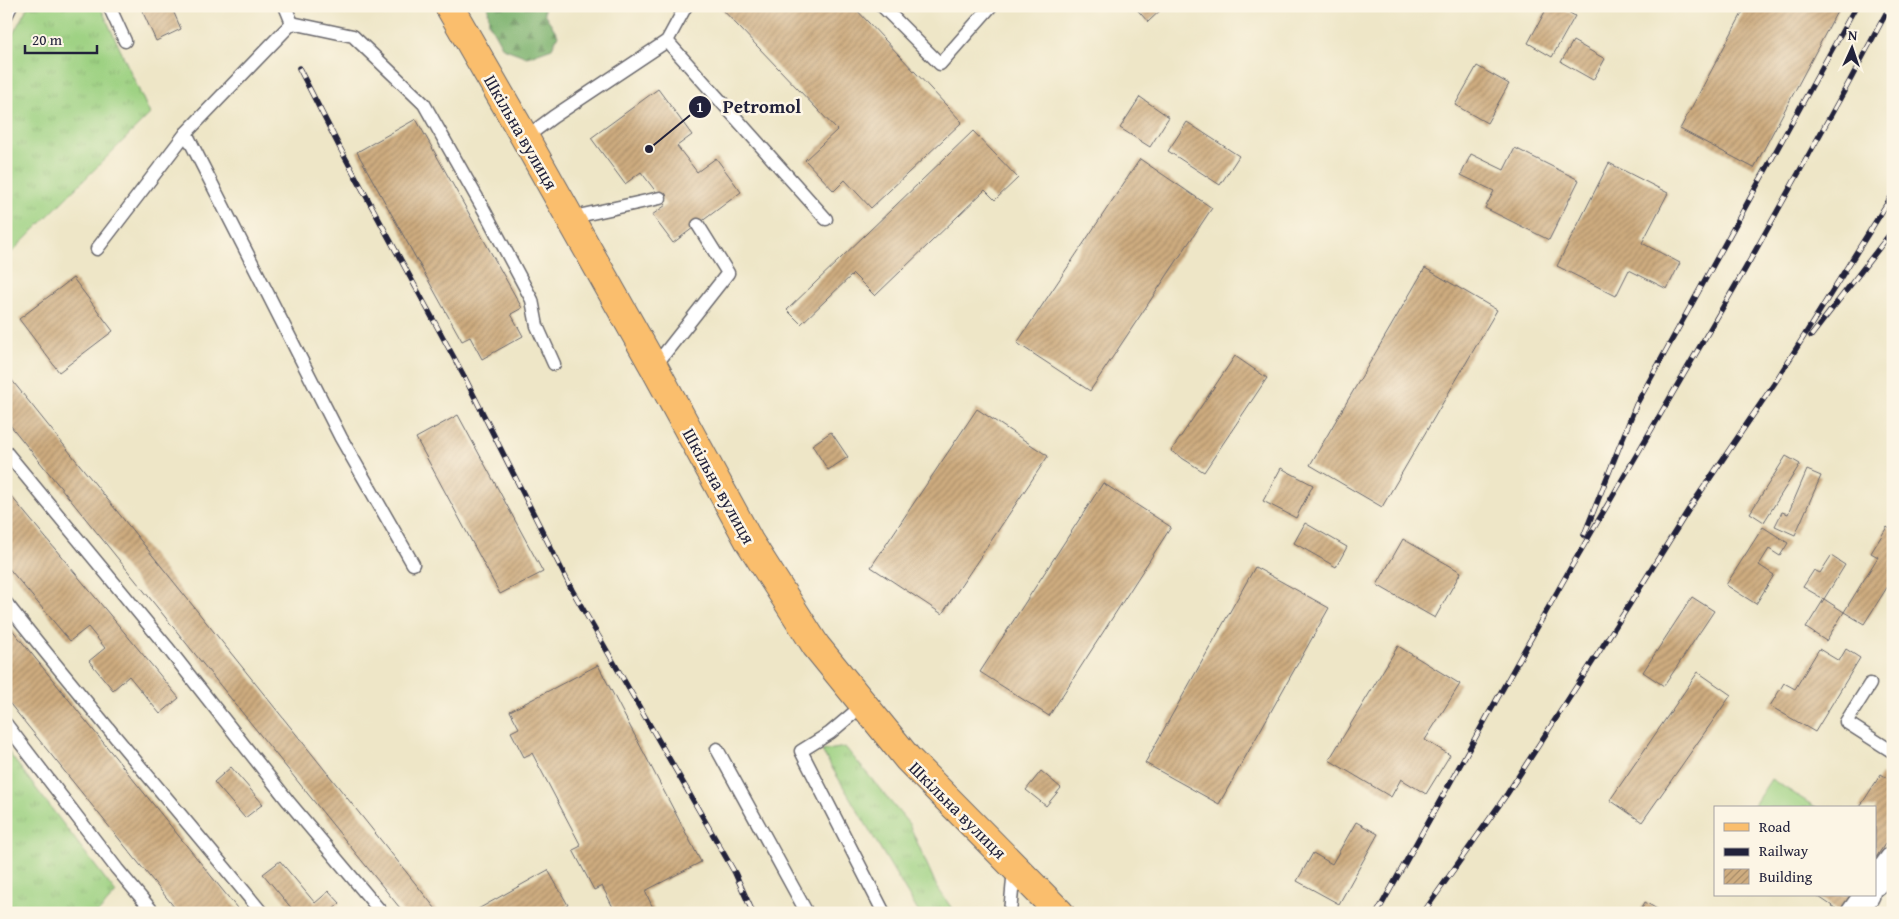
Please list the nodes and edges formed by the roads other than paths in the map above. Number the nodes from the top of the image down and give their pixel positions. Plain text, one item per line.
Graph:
1 (11, 6) edge
2 (109, 6) edge
3 (285, 6) edge
4 (449, 6) edge
5 (686, 6) edge
6 (882, 6) edge
7 (990, 6) edge
8 (6, 16) edge
9 (292, 23) junction
10 (125, 41) dead end
11 (667, 41) junction
12 (186, 133) junction
13 (525, 138) junction
14 (660, 198) dead end
15 (569, 218) junction
16 (826, 219) dead end
17 (698, 226) dead end
18 (98, 249) dead end
19 (554, 364) dead end
20 (654, 367) junction
21 (6, 452) edge
22 (414, 564) dead end
23 (6, 603) edge
24 (1870, 684) dead end
25 (863, 705) junction
26 (6, 724) edge
27 (717, 749) dead end
28 (1893, 752) edge
29 (1893, 859) edge
30 (1014, 866) junction
31 (1876, 882) edge
32 (1866, 896) edge
33 (154, 913) edge
34 (262, 913) edge
35 (382, 913) edge
36 (807, 913) edge
37 (884, 913) edge
38 (1010, 913) edge
39 (1060, 913) edge
40 (1854, 913) edge

1 - 8 lane
2 - 10 lane
3 - 9 lane
4 - 13 main road, Шкільна вулиця
5 - 11 lane
6 - 7 lane
9 - 12 lane
9 - 19 lane
11 - 13 lane
11 - 16 lane
12 - 18 lane
12 - 22 lane
13 - 15 main road, Шкільна вулиця
14 - 15 lane
15 - 20 main road, Шкільна вулиця
17 - 20 lane
20 - 25 main road, Шкільна вулиця
21 - 35 lane
23 - 34 lane
24 - 28 lane
25 - 30 main road, Шкільна вулиця
25 - 37 lane
26 - 33 lane
27 - 36 lane
29 - 31 street
30 - 38 lane
30 - 39 main road, Шкільна вулиця
32 - 40 street

